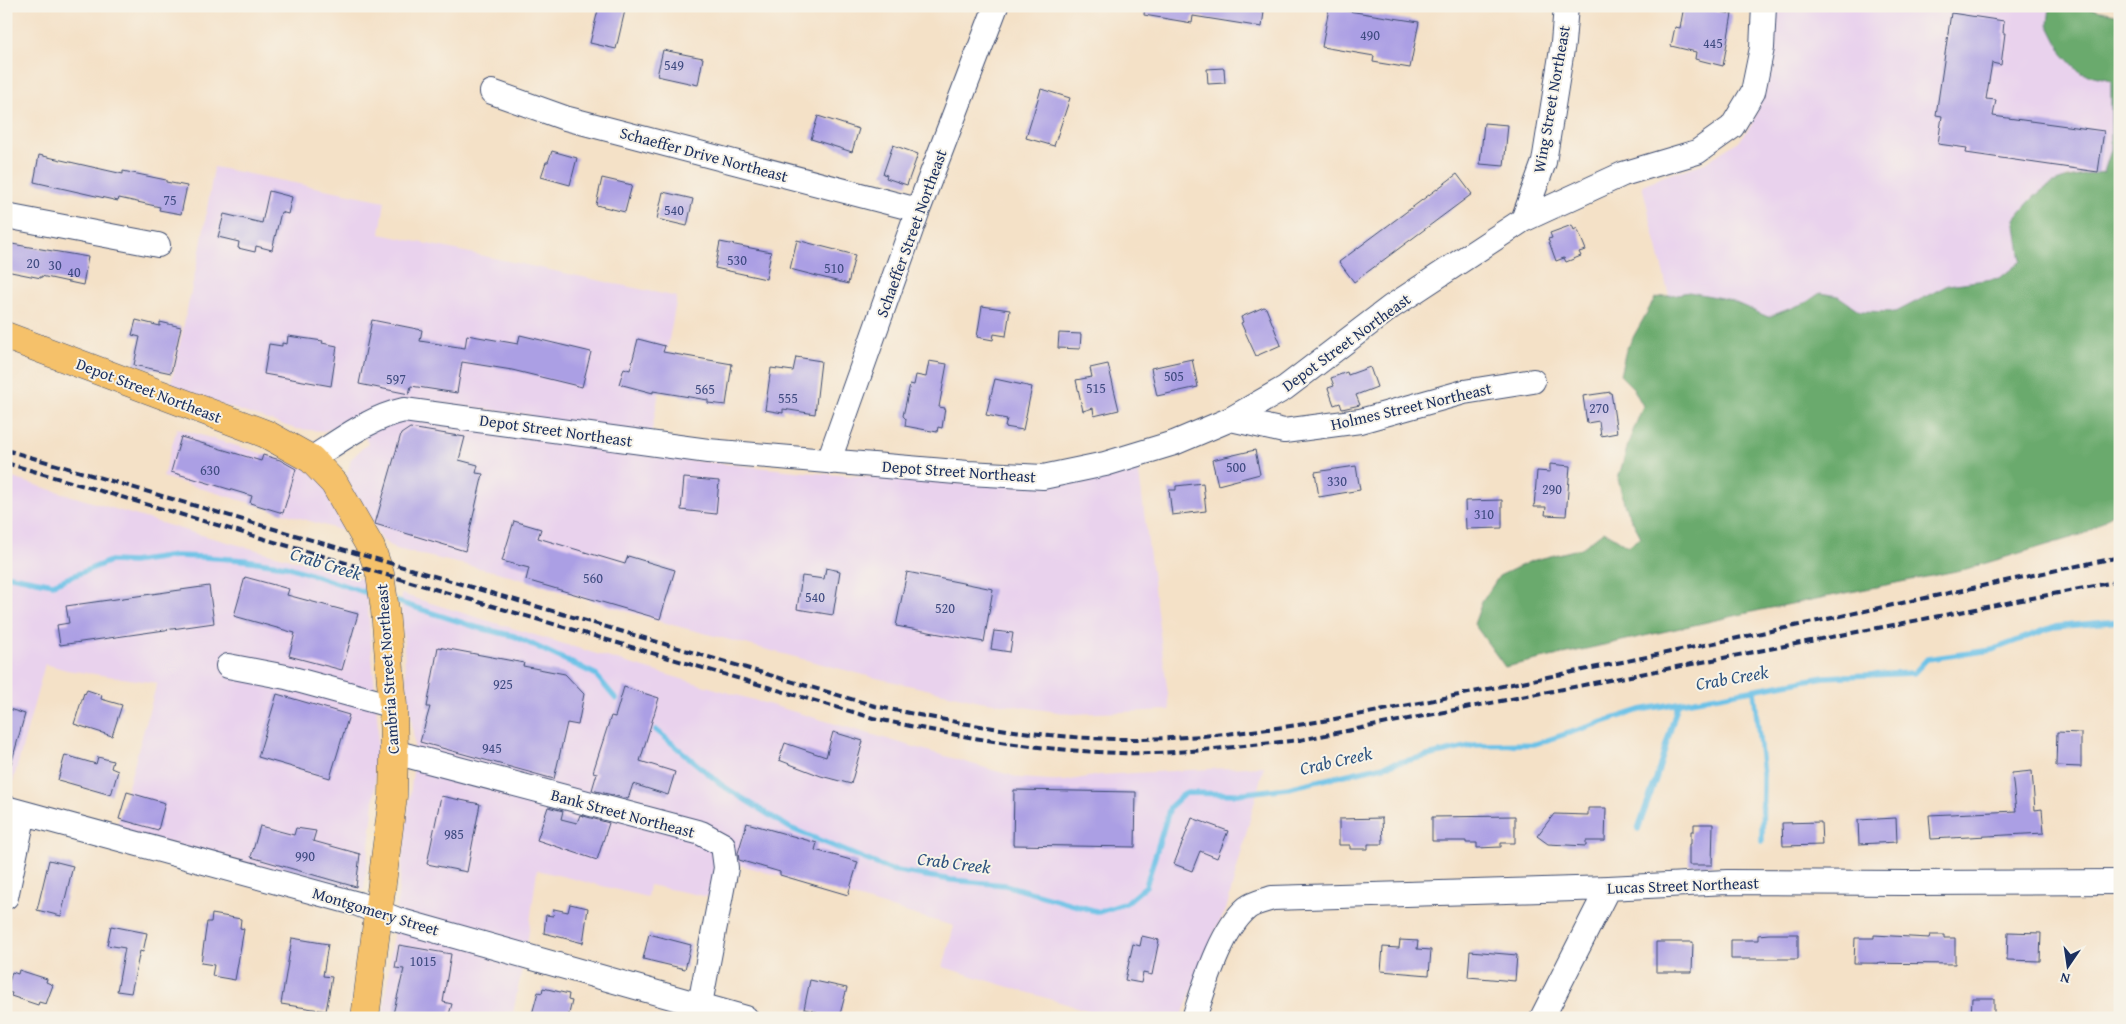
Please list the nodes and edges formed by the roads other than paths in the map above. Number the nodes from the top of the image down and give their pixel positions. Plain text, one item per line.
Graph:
1 (996, 6) edge
2 (1566, 6) edge
3 (1764, 6) edge
4 (492, 92) dead end
5 (918, 210) junction
6 (6, 216) edge
7 (1523, 220) junction
8 (158, 245) dead end
9 (6, 336) edge
10 (1533, 381) dead end
11 (1231, 419) junction
12 (311, 459) junction
13 (832, 462) junction
14 (228, 666) dead end
15 (393, 706) junction
16 (394, 752) junction
17 (15, 810) edge
18 (2120, 882) edge
19 (1608, 888) junction
20 (6, 897) edge
21 (379, 912) junction
22 (700, 1004) junction
23 (365, 1018) edge
24 (746, 1018) edge
25 (1194, 1018) edge
26 (1542, 1018) edge

1 - 5 street, Schaeffer Street Northeast
2 - 7 street, Wing Street Northeast
3 - 7 street, Depot Street Northeast
4 - 5 street, Schaeffer Drive Northeast
5 - 13 street, Schaeffer Street Northeast
6 - 8 street
7 - 11 street, Depot Street Northeast
9 - 12 main road, Depot Street Northeast
10 - 11 street, Holmes Street Northeast
11 - 13 street, Depot Street Northeast
12 - 13 street, Depot Street Northeast
12 - 15 main road, Cambria Street Northeast
14 - 15 street
15 - 16 main road, Cambria Street Northeast
16 - 21 main road, Cambria Street Northeast
16 - 22 street, Bank Street Northeast
17 - 20 street
17 - 21 street, Montgomery Street
18 - 19 street, Lucas Street Northeast
19 - 25 street, Lucas Street Northeast
19 - 26 street
21 - 22 street, Montgomery Street
21 - 23 main road, Cambria Street Northeast
22 - 24 street, Montgomery Street

